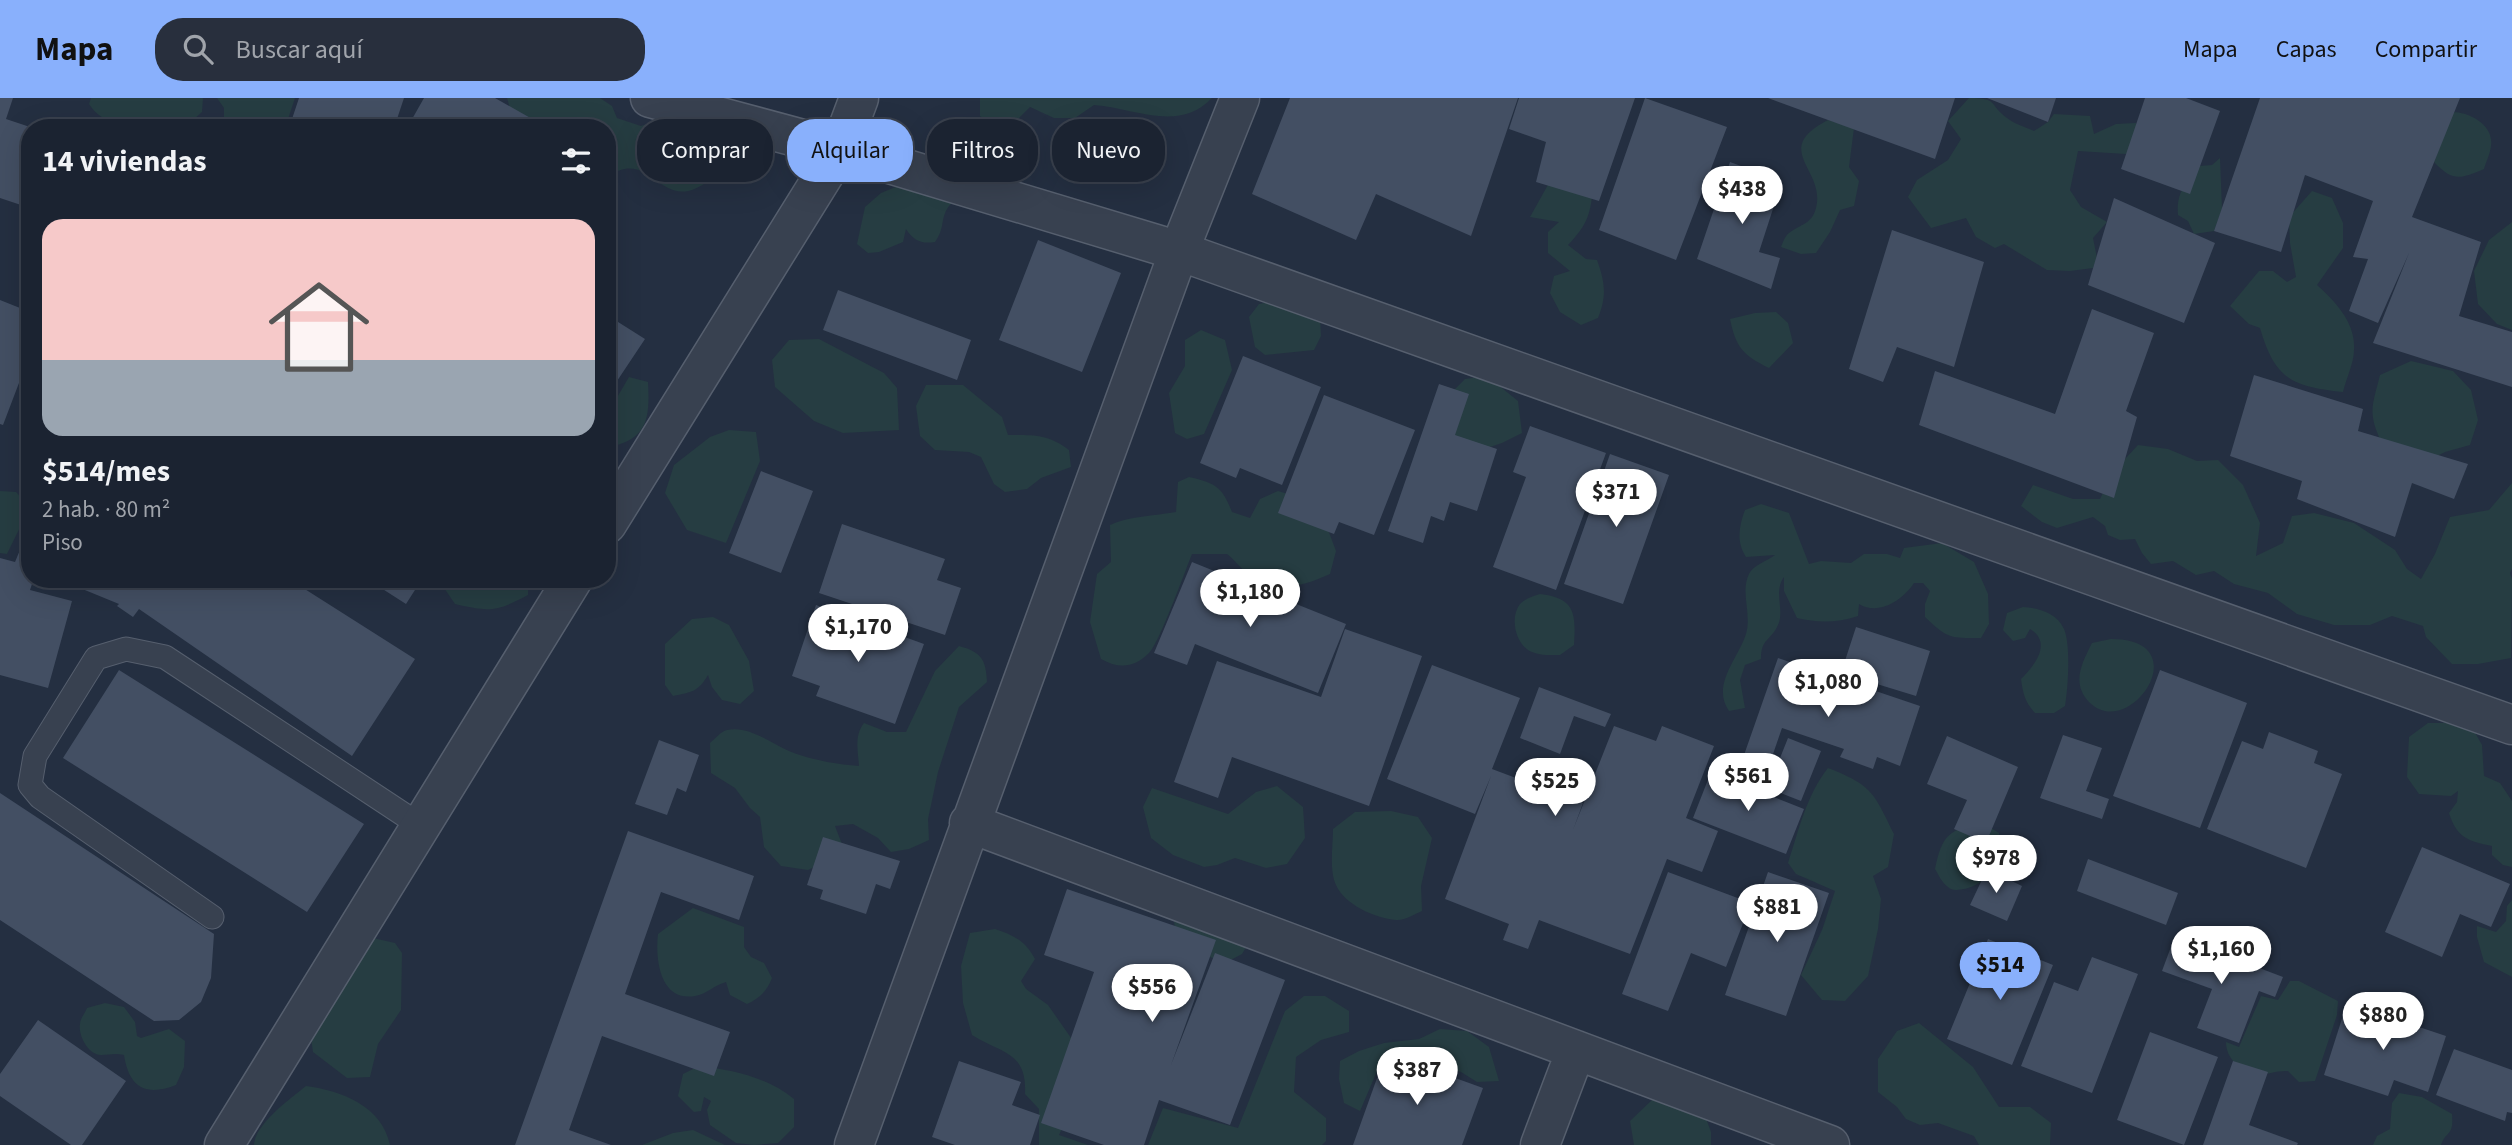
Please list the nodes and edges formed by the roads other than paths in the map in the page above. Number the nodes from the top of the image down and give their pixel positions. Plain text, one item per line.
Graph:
1 (650, 98) edge
2 (859, 98) edge
3 (1240, 98) edge
4 (851, 119) edge
5 (787, 135) edge
6 (913, 171) edge
7 (819, 182) edge
8 (1179, 251) junction
9 (616, 509) edge
10 (567, 588) edge
11 (2512, 725) edge
12 (969, 823) junction
13 (421, 826) junction
14 (212, 917) dead end
15 (1576, 1050) junction
16 (225, 1145) edge
17 (854, 1145) edge
18 (1540, 1145) edge
19 (1829, 1145) edge

1 - 5 street
2 - 4 street
3 - 8 street
6 - 8 street
7 - 9 street
8 - 11 street
8 - 12 street
10 - 13 street
12 - 15 street
12 - 17 street
13 - 14 lane
13 - 16 street
15 - 18 street
15 - 19 street

